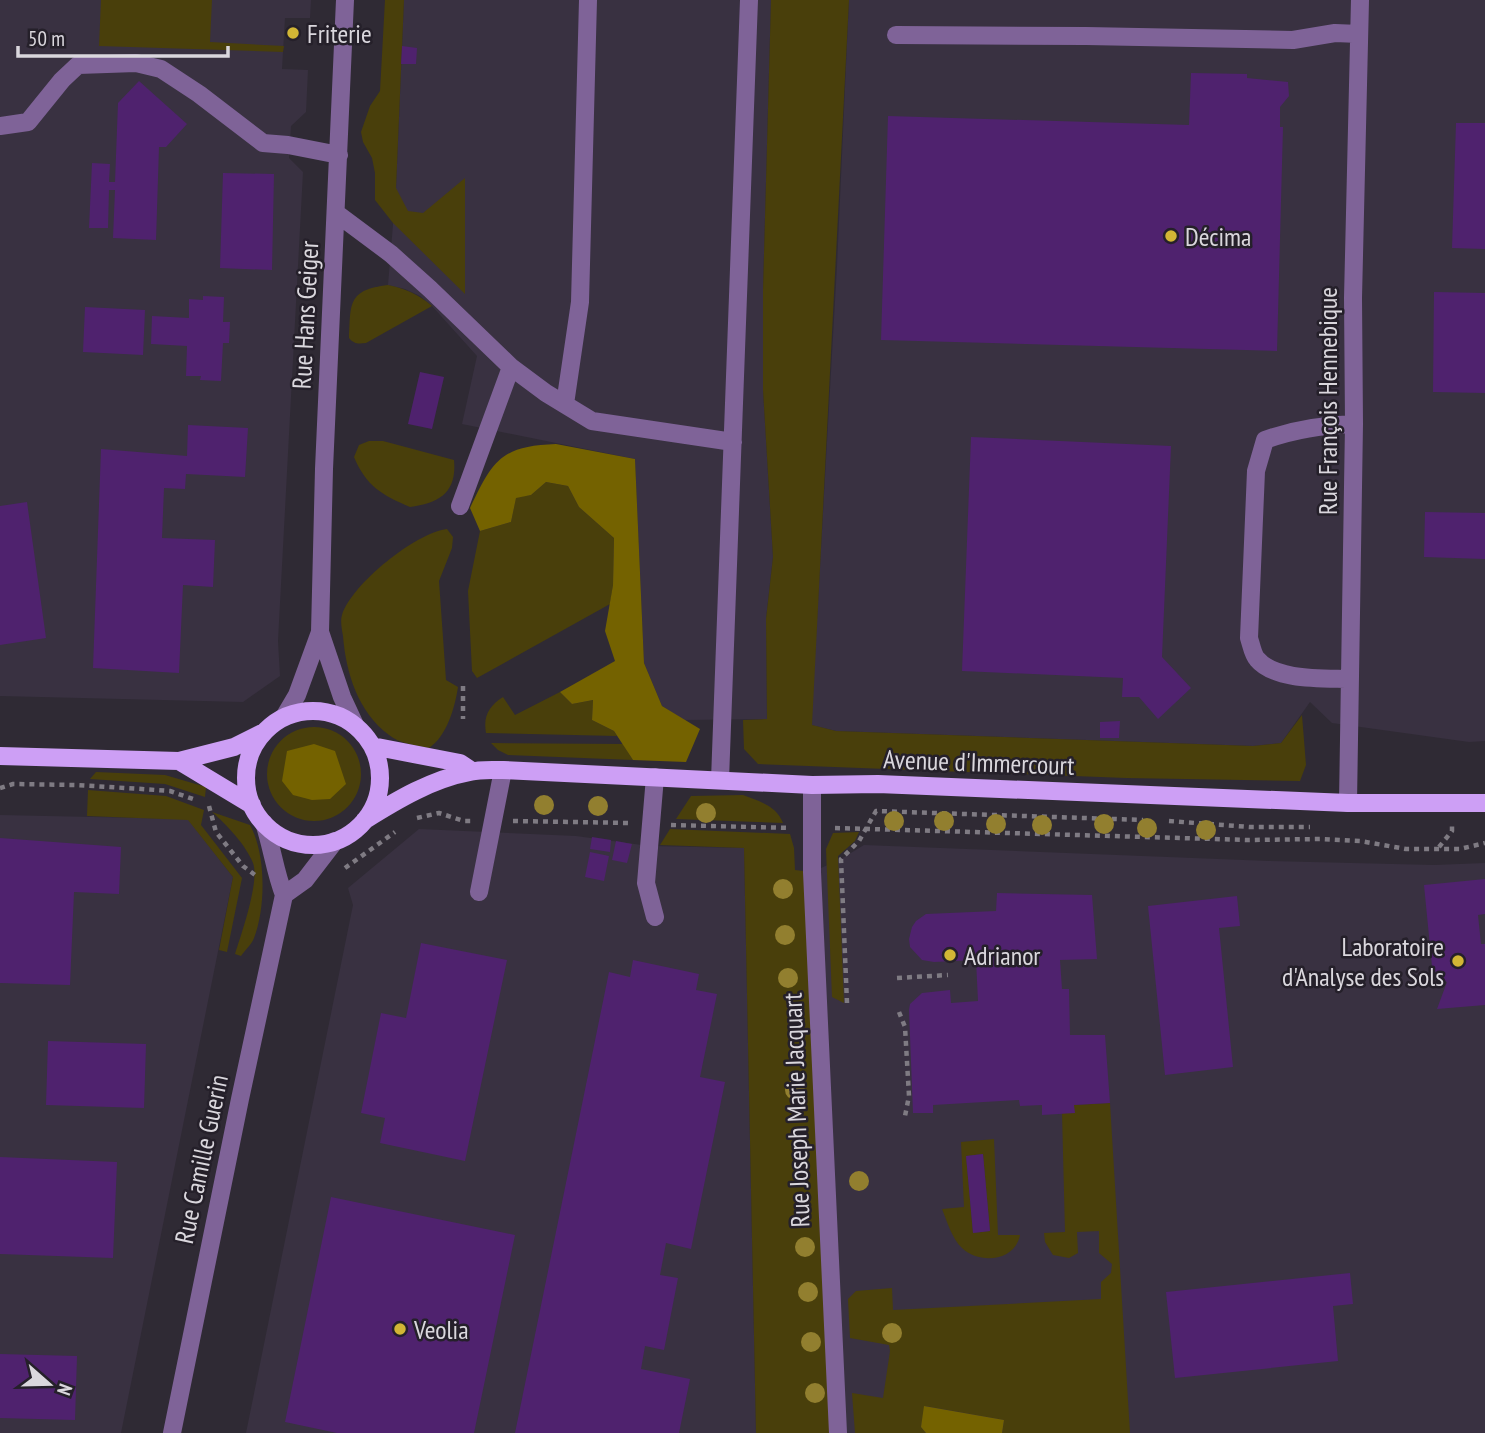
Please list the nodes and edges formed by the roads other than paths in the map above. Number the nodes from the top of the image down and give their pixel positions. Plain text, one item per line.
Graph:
1 (345, 0) edge
2 (588, 0) edge
3 (749, 0) edge
4 (1360, 0) edge
5 (1359, 34) junction
6 (897, 36) dead end
7 (0, 126) edge
8 (339, 155) junction
9 (336, 213) junction
10 (512, 367) junction
11 (565, 404) junction
12 (1354, 424) junction
13 (733, 442) junction
14 (460, 506) dead end
15 (320, 632) junction
16 (1350, 679) junction
17 (284, 717) junction
18 (355, 725) junction
19 (265, 731) junction
20 (372, 746) junction
21 (0, 756) edge
22 (178, 761) junction
23 (503, 770) junction
24 (472, 771) junction
25 (655, 777) junction
26 (720, 780) junction
27 (812, 785) junction
28 (1349, 803) junction
29 (1485, 803) edge
30 (252, 805) junction
31 (365, 820) junction
32 (264, 823) junction
33 (335, 841) junction
34 (479, 892) dead end
35 (284, 895) junction
36 (655, 917) dead end
37 (172, 1433) edge
38 (838, 1433) edge

1 - 8 street, Rue Hans Geiger
2 - 11 street
3 - 13 street
4 - 5 street, Rue François Hennebique
5 - 6 street
5 - 12 street, Rue François Hennebique
7 - 8 street
8 - 9 street, Rue Hans Geiger
9 - 10 street
9 - 15 street, Rue Hans Geiger
10 - 11 street
10 - 14 street
11 - 13 street
12 - 16 street, Rue François Hennebique
12 - 16 street
13 - 26 street
15 - 17 street, Rue Hans Geiger
15 - 18 street, Rue Hans Geiger
16 - 28 street, Rue François Hennebique
17 - 18 main road
17 - 19 main road
18 - 20 main road
19 - 22 main road
19 - 30 main road
20 - 24 main road, Avenue d'Immercourt
20 - 31 main road
21 - 22 main road
22 - 30 main road
23 - 24 main road, Avenue d'Immercourt
23 - 25 main road, Avenue d'Immercourt
23 - 34 street
24 - 31 main road, Avenue d'Immercourt
25 - 26 main road, Avenue d'Immercourt
25 - 36 street
26 - 27 main road, Avenue d'Immercourt
27 - 28 main road, Avenue d'Immercourt
27 - 38 street, Rue Joseph Marie Jacquart
28 - 29 main road, Avenue d'Immercourt
30 - 32 main road
31 - 33 main road
32 - 33 main road
32 - 35 street, Rue Camille Guerin
33 - 35 street
35 - 37 street, Rue Camille Guerin

